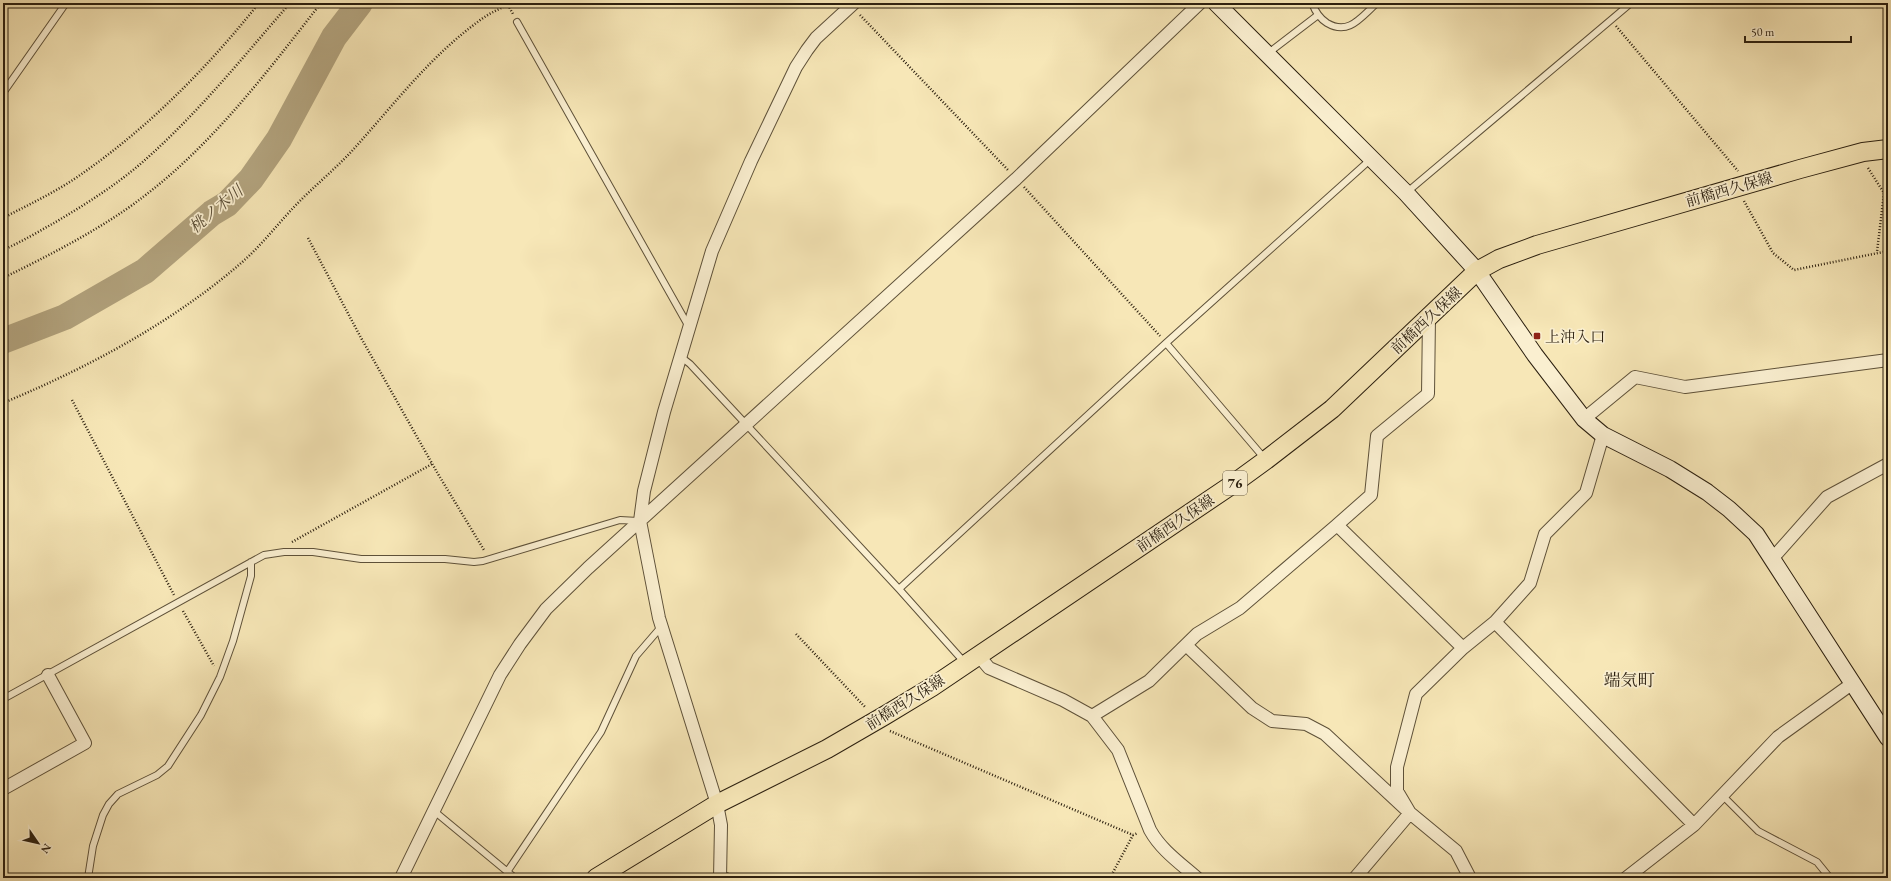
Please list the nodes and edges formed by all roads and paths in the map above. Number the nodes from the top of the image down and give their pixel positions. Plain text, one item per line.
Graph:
1 (66, 3) edge
2 (259, 3) edge
3 (290, 3) edge
4 (321, 3) edge
5 (511, 3) edge
6 (1200, 3) edge
7 (1216, 3) edge
8 (1312, 3) edge
9 (1377, 3) edge
10 (1631, 3) edge
11 (853, 4) edge
12 (1318, 15) junction
13 (1611, 20) junction
14 (517, 22) dead end
15 (1267, 54) junction
16 (3, 93) edge
17 (1888, 149) edge
18 (1859, 153) junction
19 (1372, 158) junction
20 (1016, 179) junction
21 (1742, 185) junction
22 (1406, 193) junction
23 (3, 218) edge
24 (308, 238) dead end
25 (3, 250) edge
26 (1888, 251) edge
27 (1877, 252) junction
28 (1477, 271) junction
29 (3, 278) edge
30 (1429, 317) junction
31 (690, 328) junction
32 (1166, 343) junction
33 (681, 357) junction
34 (1888, 360) edge
35 (72, 400) dead end
36 (3, 403) edge
37 (1584, 419) junction
38 (746, 423) junction
39 (1603, 435) junction
40 (1266, 460) junction
41 (432, 464) junction
42 (1888, 464) edge
43 (640, 521) junction
44 (1337, 525) junction
45 (284, 552) junction
46 (491, 558) junction
47 (1772, 559) junction
48 (251, 562) junction
49 (899, 589) junction
50 (178, 603) junction
51 (1495, 622) junction
52 (662, 626) junction
53 (796, 634) dead end
54 (1186, 645) junction
55 (1463, 648) junction
56 (971, 659) junction
57 (48, 675) junction
58 (220, 677) junction
59 (1853, 683) junction
60 (3, 699) edge
61 (1092, 716) junction
62 (878, 720) junction
63 (1888, 738) edge
64 (3, 790) edge
65 (1722, 796) junction
66 (717, 804) junction
67 (434, 811) junction
68 (1410, 813) junction
69 (1694, 825) junction
70 (507, 872) junction
71 (724, 877) edge
72 (88, 878) edge
73 (401, 878) edge
74 (515, 878) edge
75 (596, 878) edge
76 (1110, 878) edge
77 (1197, 878) edge
78 (1355, 878) edge
79 (1470, 878) edge
80 (1626, 878) edge
81 (1830, 878) edge

1 - 16 lane
2 - 23 path
3 - 25 path
4 - 29 path
5 - 36 path
6 - 20 street
7 - 15 street
8 - 12 lane
9 - 12 lane
10 - 13 lane
11 - 20 path
11 - 31 street
12 - 15 lane
13 - 21 path
13 - 22 lane
14 - 31 lane
15 - 19 street
17 - 18 main road, 前橋西久保線 / 76
18 - 21 main road, 前橋西久保線 / 76
18 - 27 path
19 - 22 street
19 - 32 lane
20 - 32 path
20 - 38 street
21 - 27 path
21 - 28 main road, 前橋西久保線 / 76
22 - 28 street
24 - 41 path
26 - 27 path
28 - 30 main road, 前橋西久保線 / 76
28 - 37 street
30 - 40 main road, 前橋西久保線 / 76
30 - 44 street
31 - 33 street
32 - 40 lane
32 - 49 lane
33 - 38 lane
33 - 43 street
34 - 37 street
35 - 50 path
37 - 39 street
38 - 43 street
38 - 49 lane
39 - 47 street
39 - 51 street
40 - 56 main road, 前橋西久保線 / 76
41 - 45 path
41 - 46 path
42 - 47 street
43 - 46 lane
43 - 52 street
43 - 67 street
44 - 54 street
44 - 55 street
45 - 46 lane
45 - 48 lane
47 - 59 street
48 - 50 lane
48 - 58 lane
49 - 56 lane
50 - 57 lane
50 - 58 path
51 - 55 street
51 - 69 street
52 - 66 street
52 - 70 lane
53 - 62 path
54 - 61 street
54 - 68 street
55 - 68 street
56 - 61 street
56 - 62 main road, 前橋西久保線 / 76
57 - 60 lane
57 - 64 street
58 - 72 lane
59 - 63 street
59 - 65 street
61 - 77 street
62 - 66 main road, 前橋西久保線 / 76
62 - 76 path
65 - 69 street
65 - 81 lane
66 - 71 street
66 - 75 main road, 前橋西久保線 / 76
67 - 70 lane
67 - 73 street
68 - 78 street
68 - 79 street
69 - 80 street
70 - 74 lane

